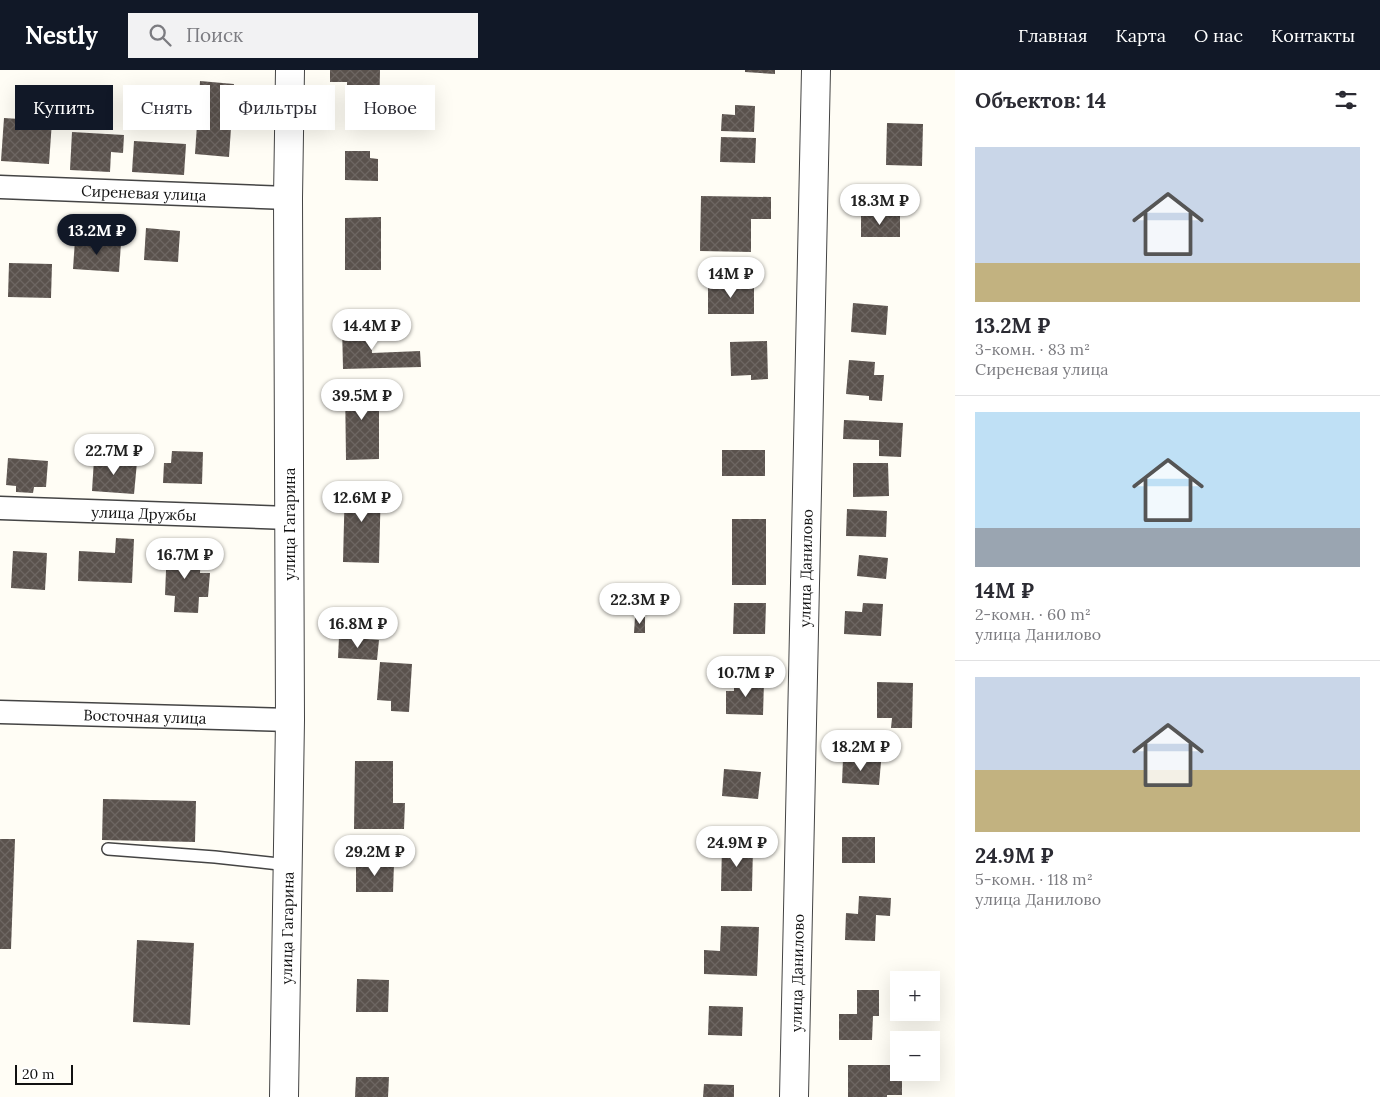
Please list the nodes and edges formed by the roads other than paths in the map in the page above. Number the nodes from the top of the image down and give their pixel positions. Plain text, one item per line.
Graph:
1 (290, 70) edge
2 (816, 70) edge
3 (0, 186) edge
4 (288, 198) junction
5 (0, 508) edge
6 (288, 518) junction
7 (0, 712) edge
8 (290, 720) junction
9 (108, 849) dead end
10 (288, 865) junction
11 (284, 1097) edge
12 (794, 1097) edge

1 - 4 street, улица Гагарина
2 - 12 street, улица Данилово
3 - 4 street, Сиреневая улица
4 - 6 street, улица Гагарина
5 - 6 street, улица Дружбы
6 - 8 street, улица Гагарина
7 - 8 street, Восточная улица
8 - 10 street, улица Гагарина
9 - 10 lane
10 - 11 street, улица Гагарина

